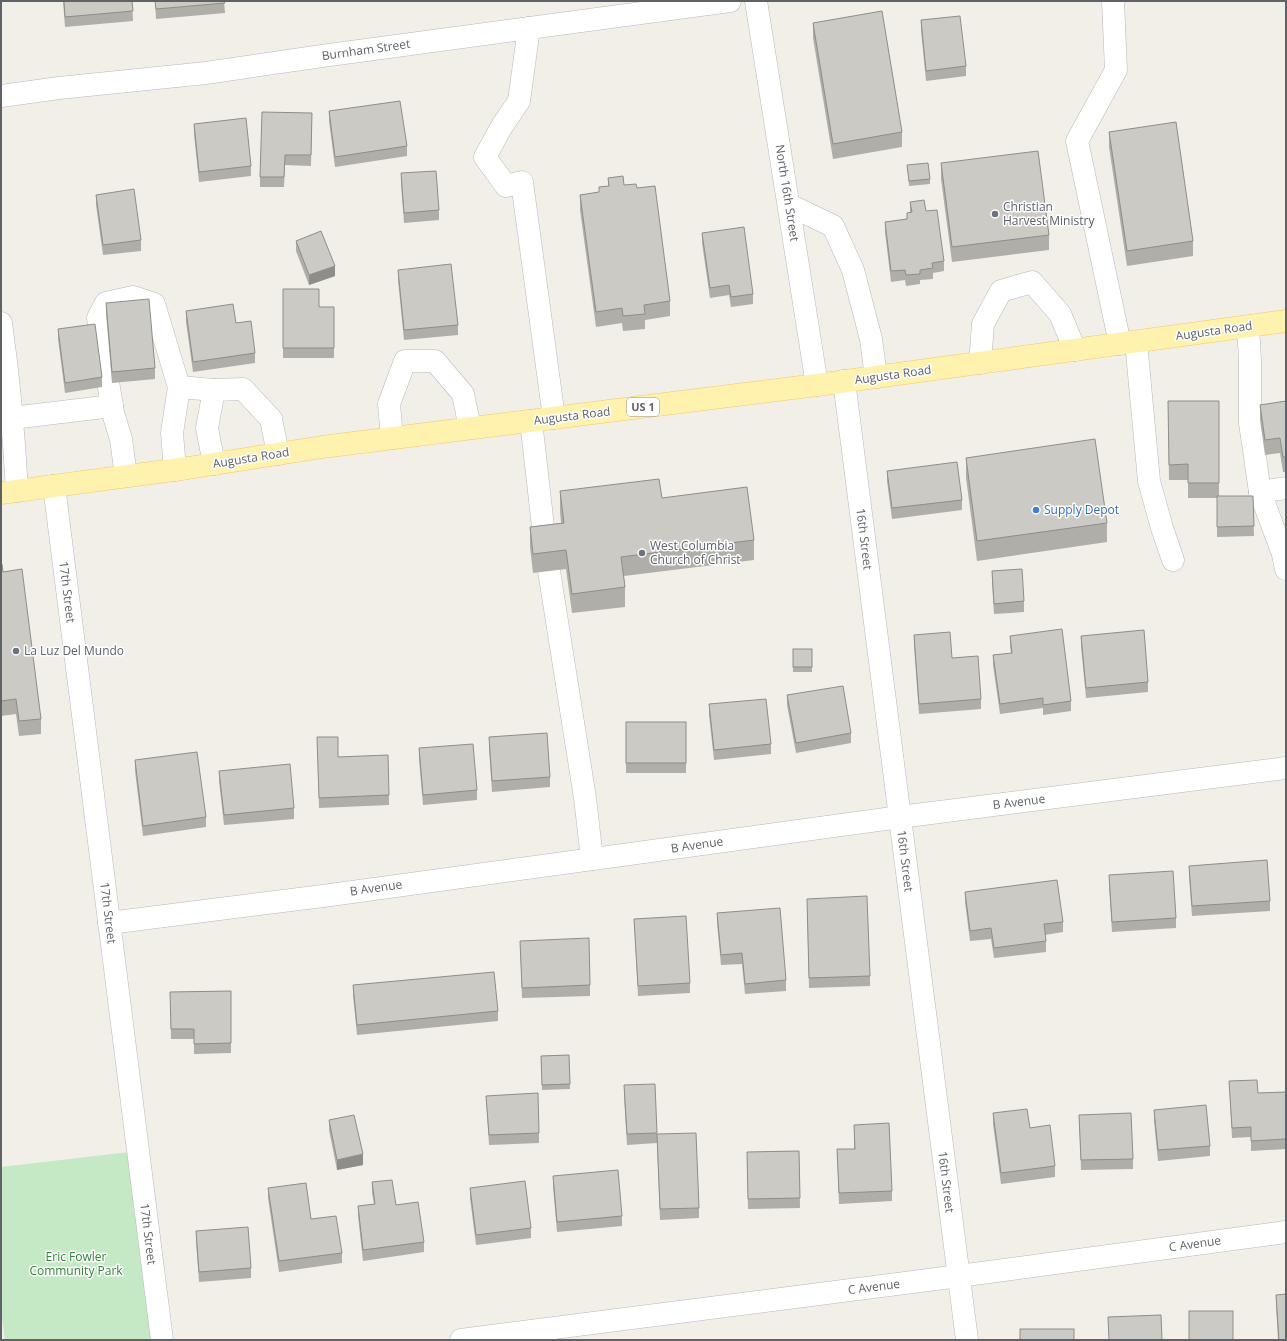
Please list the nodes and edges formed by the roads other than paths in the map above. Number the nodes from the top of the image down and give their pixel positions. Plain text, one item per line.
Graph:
1 (730, 1) edge
2 (756, 1) edge
3 (1113, 1) edge
4 (529, 28) junction
5 (1, 96) edge
6 (789, 205) junction
7 (1286, 321) edge
8 (1, 323) edge
9 (1248, 327) junction
10 (1128, 343) junction
11 (1075, 350) junction
12 (980, 363) junction
13 (876, 377) junction
14 (844, 381) junction
15 (817, 385) junction
16 (179, 387) junction
17 (214, 390) junction
18 (112, 406) junction
19 (12, 418) junction
20 (554, 418) junction
21 (531, 421) junction
22 (470, 428) junction
23 (392, 438) junction
24 (278, 454) junction
25 (214, 464) junction
26 (175, 470) junction
27 (126, 476) junction
28 (54, 486) junction
29 (1286, 488) edge
30 (9, 492) edge
31 (1260, 492) junction
32 (545, 544) edge
33 (1173, 560) dead end
34 (1286, 569) edge
35 (549, 571) edge
36 (1286, 768) edge
37 (900, 817) junction
38 (592, 859) junction
39 (109, 923) junction
40 (1286, 1232) edge
41 (958, 1276) junction
42 (162, 1340) edge
43 (461, 1340) edge
44 (967, 1340) edge

1 - 4 street, Burnham Street
2 - 6 street, North 16th Street
3 - 10 street
4 - 5 street, Burnham Street
4 - 20 street
6 - 13 street
6 - 15 street, North 16th Street
7 - 9 main road, Augusta Road / US 1
8 - 19 street
9 - 10 main road, Augusta Road / US 1
9 - 31 street
10 - 11 main road, Augusta Road / US 1
10 - 33 street
11 - 12 main road, Augusta Road / US 1
11 - 12 street
12 - 13 main road, Augusta Road / US 1
13 - 14 main road, Augusta Road / US 1
14 - 15 main road, Augusta Road / US 1
14 - 37 street, 16th Street
15 - 20 main road, Augusta Road / US 1
16 - 17 street
16 - 18 street
16 - 26 street
17 - 24 street
17 - 25 street
18 - 19 street
18 - 27 street
19 - 30 street
20 - 21 main road, Augusta Road / US 1
21 - 22 main road, Augusta Road / US 1
21 - 32 street
22 - 23 main road, Augusta Road / US 1
22 - 23 street
23 - 24 main road, Augusta Road / US 1
24 - 25 main road, Augusta Road / US 1
25 - 26 main road, Augusta Road / US 1
26 - 27 main road, Augusta Road / US 1
27 - 28 main road, Augusta Road / US 1
28 - 30 main road, Augusta Road / US 1
28 - 39 street, 17th Street
29 - 31 street
31 - 34 street
35 - 38 street
36 - 37 street, B Avenue
37 - 38 street, B Avenue
37 - 41 street, 16th Street
38 - 39 street, B Avenue
39 - 42 street, 17th Street
40 - 41 street, C Avenue
41 - 43 street, C Avenue
41 - 44 street, 16th Street

